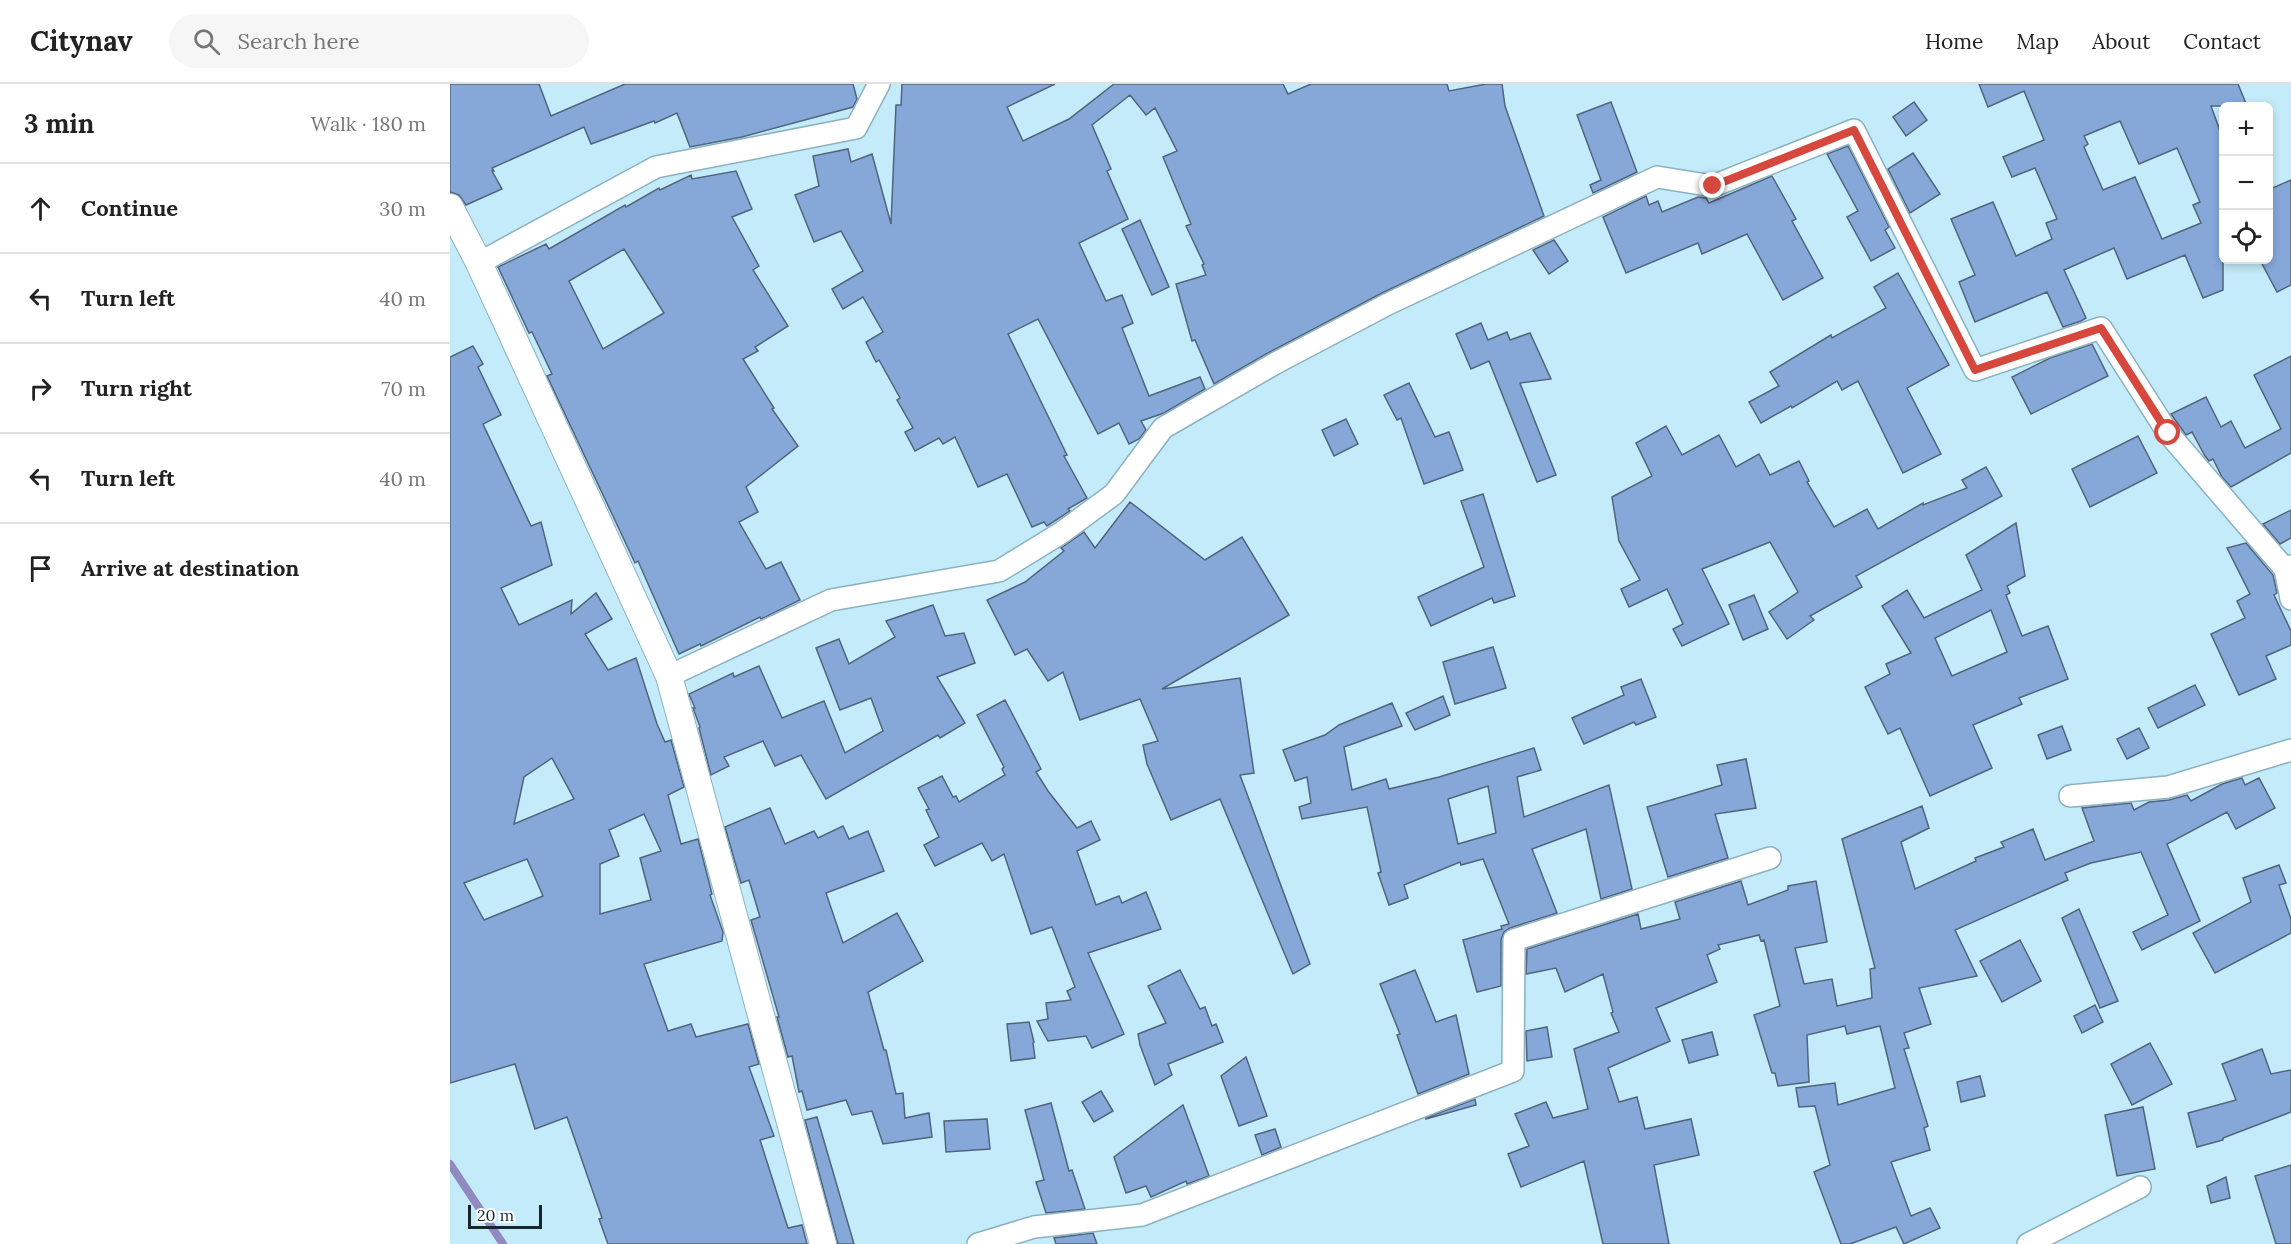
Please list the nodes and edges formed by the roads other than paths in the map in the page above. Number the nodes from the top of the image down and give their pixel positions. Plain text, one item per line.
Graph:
1 (879, 84) edge
2 (450, 207) edge
3 (479, 262) junction
4 (2288, 568) edge
5 (2291, 599) edge
6 (669, 676) junction
7 (2291, 750) edge
8 (2070, 796) dead end
9 (1770, 858) dead end
10 (2140, 1187) dead end
11 (823, 1244) edge
12 (978, 1244) edge
13 (2028, 1244) edge

1 - 3 street
2 - 3 street
3 - 6 street
4 - 5 street
4 - 6 street
6 - 11 street
7 - 8 street
9 - 12 street
10 - 13 street

